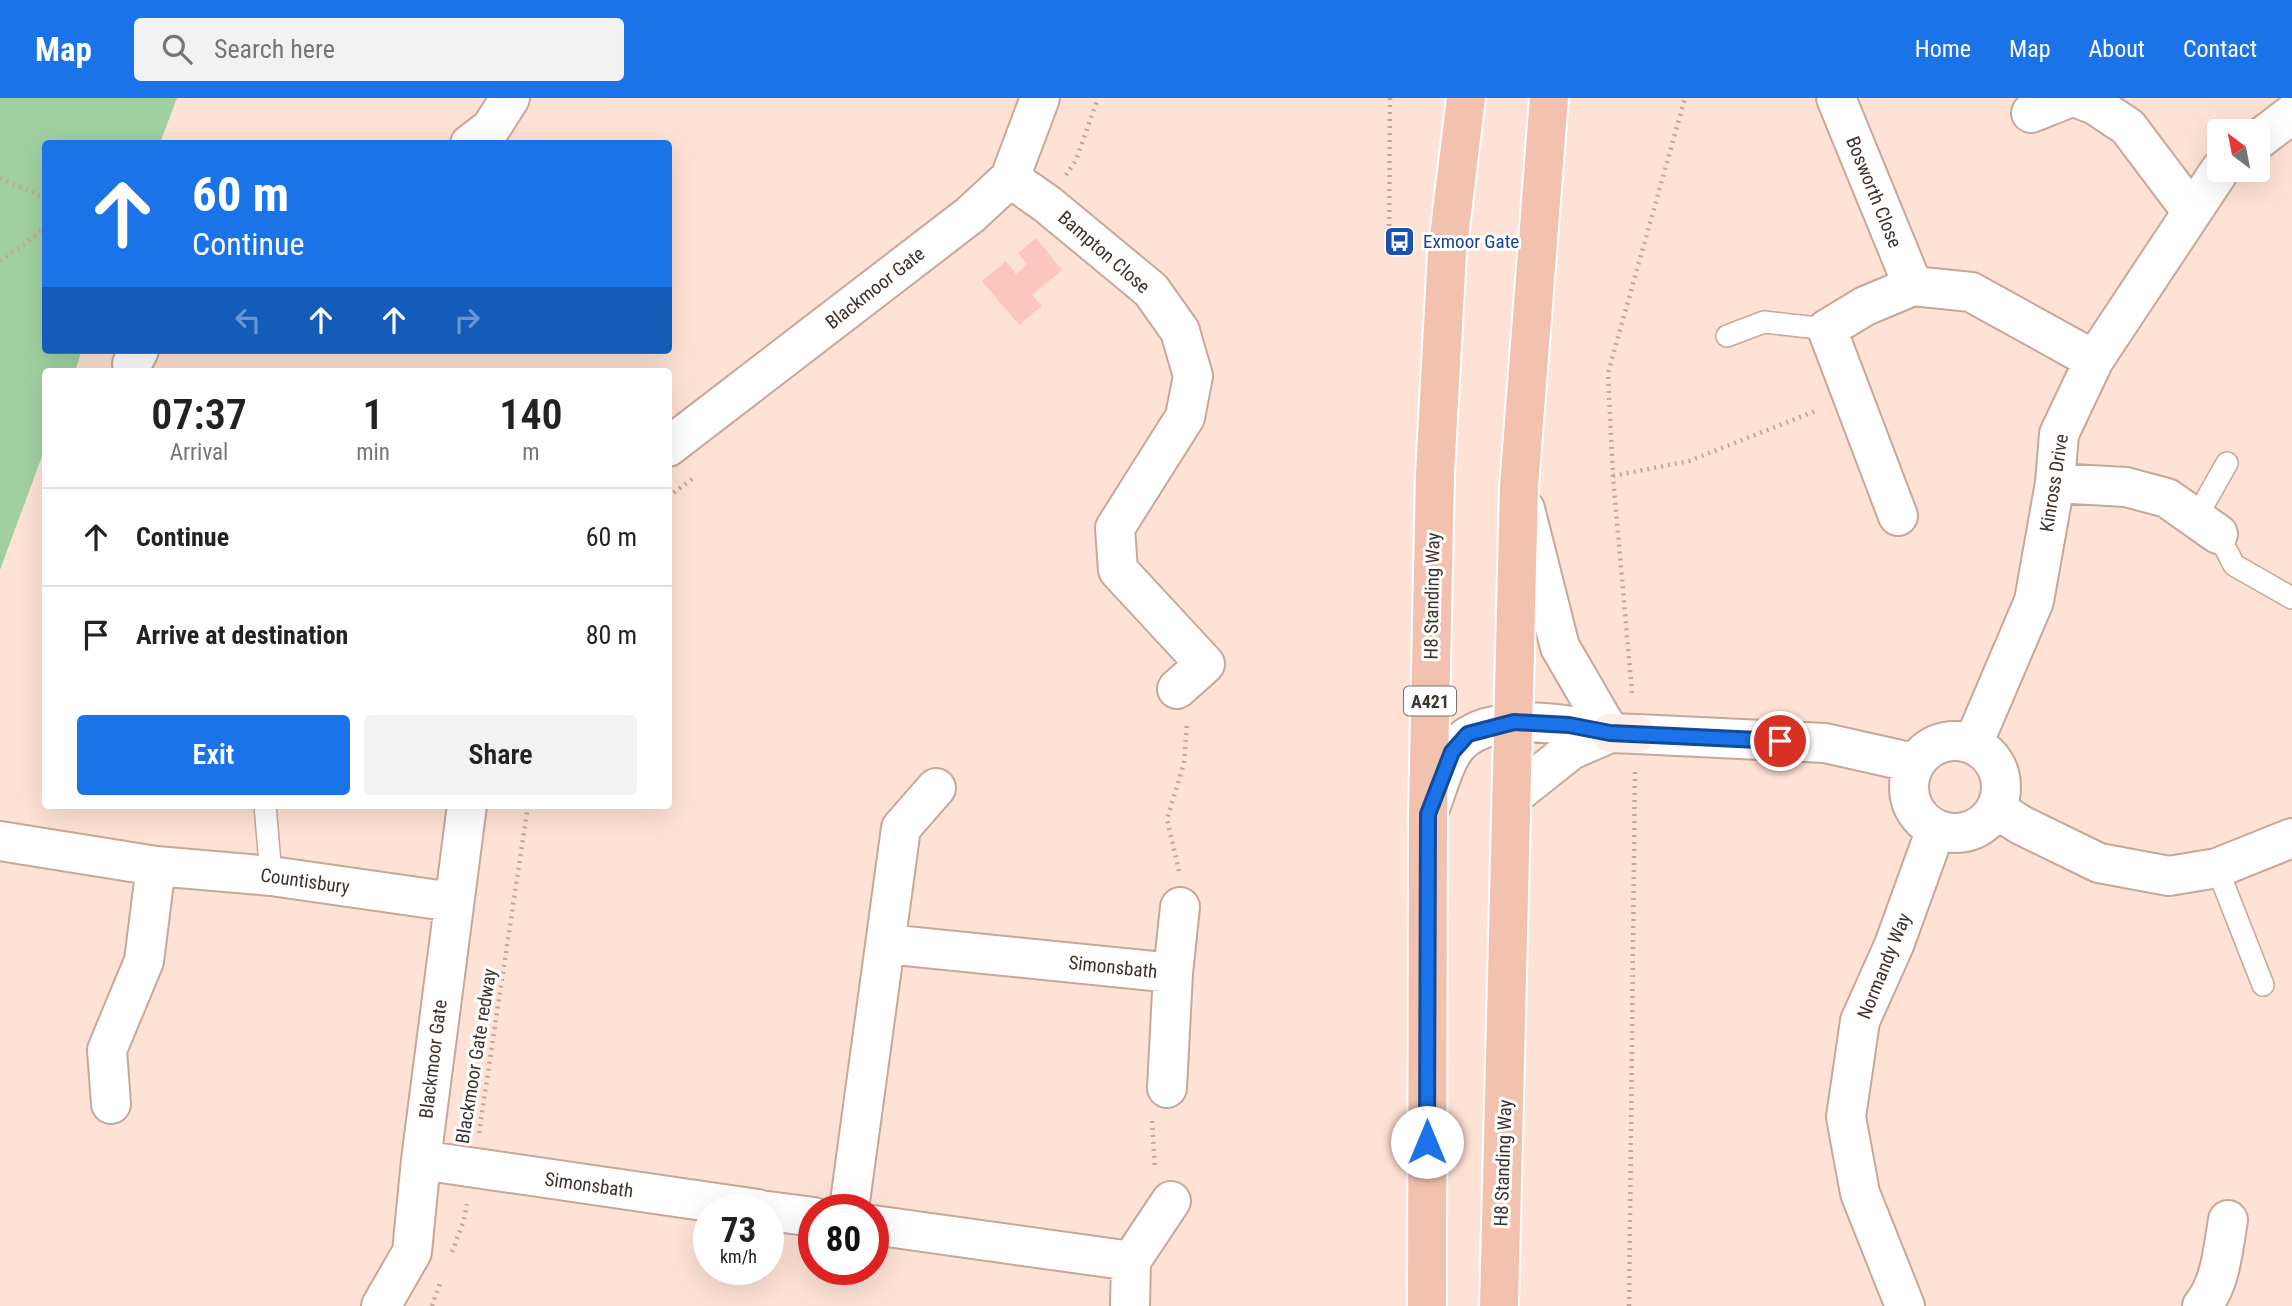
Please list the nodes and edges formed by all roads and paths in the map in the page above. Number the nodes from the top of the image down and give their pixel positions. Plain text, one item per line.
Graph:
1 (510, 98) edge
2 (1040, 98) edge
3 (1390, 98) edge
4 (1466, 98) edge
5 (1549, 98) edge
6 (1836, 98) edge
7 (2068, 98) edge
8 (2077, 98) edge
9 (2031, 113) dead end
10 (2292, 114) edge
11 (2270, 131) edge
12 (475, 140) edge
13 (0, 178) edge
14 (1010, 178) junction
15 (2212, 182) edge
16 (42, 196) edge
17 (2192, 212) junction
18 (42, 229) edge
19 (1447, 253) junction
20 (0, 261) edge
21 (1913, 286) junction
22 (1826, 329) junction
23 (1727, 336) dead end
24 (2094, 360) junction
25 (1852, 397) junction
26 (672, 444) edge
27 (2227, 463) dead end
28 (1613, 477) dead end
29 (2055, 484) junction
30 (1519, 487) junction
31 (1898, 516) dead end
32 (2207, 526) junction
33 (2292, 598) edge
34 (1177, 689) joint
35 (1514, 722) junction
36 (1623, 734) junction
37 (1973, 744) junction
38 (1914, 763) junction
39 (936, 788) dead end
40 (1513, 796) junction
41 (265, 809) edge
42 (466, 809) edge
43 (527, 809) edge
44 (1996, 809) junction
45 (1428, 814) junction
46 (1936, 830) junction
47 (2292, 838) edge
48 (0, 841) edge
49 (156, 866) junction
50 (2217, 868) junction
51 (271, 876) junction
52 (453, 902) junction
53 (1180, 907) joint
54 (886, 944) junction
55 (1173, 973) junction
56 (2263, 985) dead end
57 (1167, 1088) joint
58 (111, 1104) dead end
59 (421, 1160) junction
60 (473, 1169) junction
61 (851, 1194) edge
62 (693, 1200) edge
63 (1171, 1201) joint
64 (2228, 1220) dead end
65 (889, 1227) edge
66 (450, 1256) dead end
67 (1131, 1261) junction
68 (441, 1281) dead end
69 (382, 1306) edge
70 (432, 1306) edge
71 (1130, 1306) edge
72 (1427, 1306) edge
73 (1499, 1306) edge
74 (1905, 1306) edge
75 (2202, 1306) edge

1 - 12 street
2 - 14 street, Blackmoor Gate
3 - 19 path
4 - 19 highway, H8 Standing Way / A421
5 - 30 highway, H8 Standing Way
6 - 21 street, Bosworth Close
7 - 9 street
8 - 17 street
10 - 11 street
13 - 16 path
14 - 26 street, Blackmoor Gate
14 - 34 street, Bampton Close
15 - 17 street, Kinross Drive
17 - 24 street, Kinross Drive
18 - 20 path
19 - 45 highway, H8 Standing Way / A421
21 - 22 street
21 - 24 street
22 - 23 lane
22 - 25 street
24 - 29 street, Kinross Drive
25 - 28 path
25 - 31 street
27 - 32 lane
29 - 32 street
29 - 37 street, Kinross Drive
30 - 35 highway, H8 Standing Way
30 - 36 street
32 - 33 lane
34 - 53 path
35 - 36 street
35 - 40 highway, H8 Standing Way
35 - 45 street
36 - 38 street
36 - 40 street
37 - 38 street
37 - 44 street
38 - 46 street
39 - 54 street
40 - 73 highway, H8 Standing Way
41 - 51 lane
42 - 52 street, Blackmoor Gate
43 - 60 path, Blackmoor Gate redway
44 - 46 street
44 - 50 street
45 - 72 highway, H8 Standing Way / A421
46 - 74 street, Normandy Way
47 - 50 street
48 - 49 street, Countisbury
49 - 51 street, Countisbury
49 - 58 street
50 - 56 lane
51 - 52 street, Countisbury
52 - 59 street, Blackmoor Gate
53 - 55 street, Simonsbath
54 - 55 street, Simonsbath
54 - 61 street
55 - 57 street, Simonsbath
57 - 63 path
59 - 60 street, Simonsbath
59 - 69 street, Blackmoor Gate
60 - 62 street, Simonsbath
60 - 66 path, Blackmoor Gate redway
63 - 67 street
64 - 75 street
65 - 67 street
67 - 71 street
68 - 70 path

